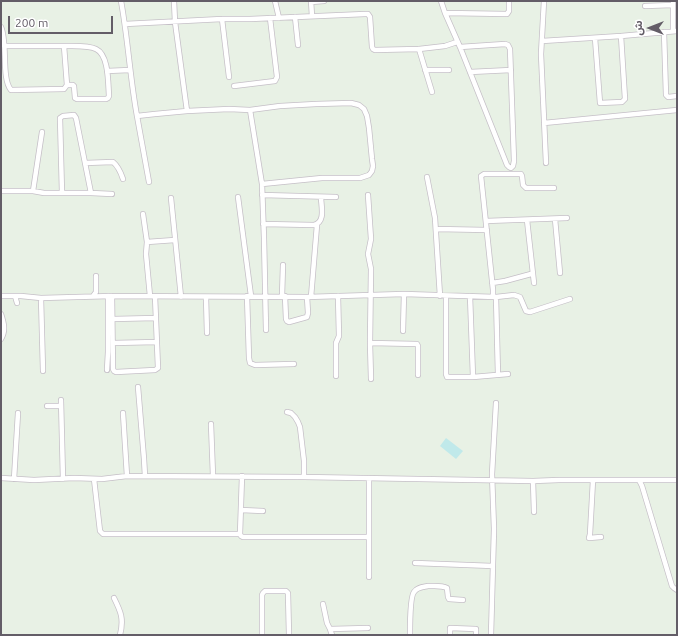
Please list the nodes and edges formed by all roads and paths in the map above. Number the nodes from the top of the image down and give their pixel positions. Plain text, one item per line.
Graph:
1 (121, 1) edge
2 (174, 1) edge
3 (275, 1) edge
4 (311, 1) edge
5 (324, 1) edge
6 (441, 1) edge
7 (509, 1) edge
8 (544, 1) edge
9 (673, 3) edge
10 (645, 6) dead end
11 (445, 13) junction
12 (312, 16) junction
13 (295, 17) junction
14 (270, 18) junction
15 (279, 18) junction
16 (222, 19) junction
17 (175, 22) junction
18 (125, 24) junction
19 (1, 27) edge
20 (675, 31) edge
21 (664, 32) junction
22 (621, 36) junction
23 (595, 38) junction
24 (542, 41) junction
25 (457, 42) junction
26 (298, 45) dead end
27 (4, 46) junction
28 (64, 46) junction
29 (460, 47) junction
30 (419, 49) junction
31 (130, 70) junction
32 (425, 70) junction
33 (449, 70) dead end
34 (511, 70) junction
35 (107, 71) junction
36 (470, 72) junction
37 (229, 78) dead end
38 (67, 85) junction
39 (234, 86) dead end
40 (432, 92) dead end
41 (677, 96) edge
42 (250, 110) junction
43 (677, 110) edge
44 (187, 111) junction
45 (137, 116) junction
46 (544, 123) junction
47 (42, 132) dead end
48 (85, 163) junction
49 (546, 163) dead end
50 (427, 176) dead end
51 (123, 179) dead end
52 (149, 182) dead end
53 (262, 184) junction
54 (554, 188) dead end
55 (1, 191) edge
56 (33, 191) junction
57 (62, 193) junction
58 (91, 193) junction
59 (112, 194) dead end
60 (262, 195) junction
61 (368, 195) dead end
62 (321, 197) junction
63 (336, 197) dead end
64 (171, 198) dead end
65 (238, 198) dead end
66 (143, 214) dead end
67 (567, 218) dead end
68 (554, 219) junction
69 (527, 220) junction
70 (486, 221) junction
71 (263, 224) junction
72 (317, 225) junction
73 (436, 229) junction
74 (487, 230) junction
75 (175, 240) junction
76 (146, 242) junction
77 (283, 265) dead end
78 (560, 273) dead end
79 (531, 274) dead end
80 (96, 276) dead end
81 (492, 282) junction
82 (534, 283) dead end
83 (404, 294) junction
84 (371, 295) junction
85 (1, 296) edge
86 (15, 296) junction
87 (94, 296) junction
88 (110, 296) junction
89 (153, 296) junction
90 (249, 296) junction
91 (265, 296) junction
92 (283, 296) junction
93 (338, 296) junction
94 (443, 296) junction
95 (470, 296) junction
96 (181, 297) junction
97 (206, 297) junction
98 (309, 297) junction
99 (494, 297) junction
100 (41, 298) junction
101 (570, 299) dead end
102 (17, 303) dead end
103 (1, 314) edge
104 (156, 318) junction
105 (113, 319) junction
106 (266, 330) dead end
107 (403, 331) dead end
108 (207, 333) dead end
109 (1, 339) edge
110 (157, 342) junction
111 (370, 343) junction
112 (113, 344) junction
113 (294, 364) dead end
114 (107, 370) dead end
115 (43, 371) dead end
116 (508, 374) dead end
117 (418, 375) dead end
118 (498, 375) junction
119 (336, 376) dead end
120 (473, 377) junction
121 (371, 379) dead end
122 (138, 387) dead end
123 (61, 400) dead end
124 (496, 403) dead end
125 (47, 406) dead end
126 (61, 406) junction
127 (286, 412) dead end
128 (18, 413) dead end
129 (122, 413) dead end
130 (211, 424) dead end
131 (127, 476) junction
132 (144, 476) junction
133 (213, 476) junction
134 (242, 476) junction
135 (304, 477) junction
136 (1, 478) edge
137 (94, 478) junction
138 (369, 478) junction
139 (14, 479) junction
140 (63, 479) junction
141 (493, 480) junction
142 (593, 480) junction
143 (639, 480) junction
144 (677, 480) edge
145 (533, 481) junction
146 (241, 510) junction
147 (263, 511) dead end
148 (534, 512) dead end
149 (240, 534) junction
150 (369, 537) junction
151 (601, 537) dead end
152 (415, 563) dead end
153 (493, 566) junction
154 (369, 577) dead end
155 (677, 590) edge
156 (114, 598) dead end
157 (462, 600) dead end
158 (323, 604) dead end
159 (330, 628) junction
160 (368, 628) dead end
161 (120, 635) edge
162 (262, 635) edge
163 (289, 635) edge
164 (332, 635) edge
165 (410, 635) edge
166 (450, 635) edge
167 (476, 635) edge
168 (491, 635) edge

1 - 18 street
2 - 17 street
3 - 15 street
4 - 5 street
4 - 12 street
6 - 11 street
7 - 11 street
8 - 24 street
9 - 10 street
9 - 20 street
11 - 25 street
12 - 13 street
12 - 30 street
13 - 15 street
13 - 26 street
14 - 15 street
14 - 16 street
14 - 39 street
16 - 17 street
16 - 37 street
17 - 18 street
17 - 44 street
18 - 31 street
19 - 27 street
20 - 21 street
21 - 22 street
21 - 41 street
22 - 23 street
22 - 23 street
23 - 24 street
24 - 46 street
25 - 29 street
25 - 30 street
27 - 28 street
27 - 38 street
28 - 35 street
28 - 38 street
29 - 34 street
29 - 36 street
30 - 32 street
31 - 35 street
31 - 45 street
32 - 33 street
32 - 40 street
34 - 36 street
34 - 36 street
35 - 38 street
42 - 44 street
42 - 53 street
42 - 53 street
43 - 46 street
44 - 45 street
45 - 52 street
46 - 49 street
47 - 56 street
48 - 51 street
48 - 57 street
48 - 58 street
50 - 73 street
53 - 60 street
54 - 70 street
55 - 56 street
56 - 57 street
57 - 58 street
58 - 59 street
60 - 62 street
60 - 71 street
61 - 84 street
62 - 63 street
62 - 72 street
64 - 75 street
65 - 90 street
66 - 76 street
67 - 68 street
68 - 69 street
68 - 78 street
69 - 70 street
69 - 82 street
70 - 74 street
71 - 72 street
71 - 91 street
72 - 98 street
73 - 74 street
73 - 94 street
74 - 81 street
75 - 76 street
75 - 96 street
76 - 89 street
77 - 92 street
79 - 81 street
80 - 87 street
81 - 99 street
83 - 84 street
83 - 94 street
83 - 107 street
84 - 93 street
84 - 111 street
85 - 86 street
86 - 100 street
86 - 102 street
87 - 88 street
87 - 100 street
88 - 89 street
88 - 105 street
88 - 114 street
89 - 96 street
89 - 104 street
90 - 91 street
90 - 97 street
90 - 113 street
91 - 92 street
91 - 106 street
92 - 98 street
92 - 98 street
93 - 98 street
93 - 119 street
94 - 95 street
94 - 120 street
95 - 99 street
95 - 120 street
96 - 97 street
97 - 108 street
99 - 101 street
99 - 118 street
100 - 115 street
103 - 109 street
104 - 105 street
104 - 110 street
105 - 112 street
110 - 112 street
110 - 112 street
111 - 117 street
111 - 121 street
116 - 118 street
118 - 120 street
122 - 132 street
123 - 126 street
124 - 141 street
125 - 126 street
126 - 140 street
127 - 135 street
128 - 139 street
129 - 131 street
130 - 133 street
131 - 132 street
131 - 137 street
132 - 133 street
133 - 134 street
134 - 135 street
134 - 146 street
135 - 138 street
136 - 139 street
137 - 140 street
137 - 149 street
138 - 141 street
138 - 150 street
139 - 140 street
141 - 145 street
141 - 153 street
142 - 143 street
142 - 145 street
142 - 151 street
143 - 144 street
143 - 155 street
145 - 148 street
146 - 147 street
146 - 149 street
149 - 150 street
150 - 154 street
152 - 153 street
153 - 168 street
156 - 161 street
157 - 165 street
158 - 159 street
159 - 160 street
159 - 164 street
162 - 163 street
166 - 167 street

